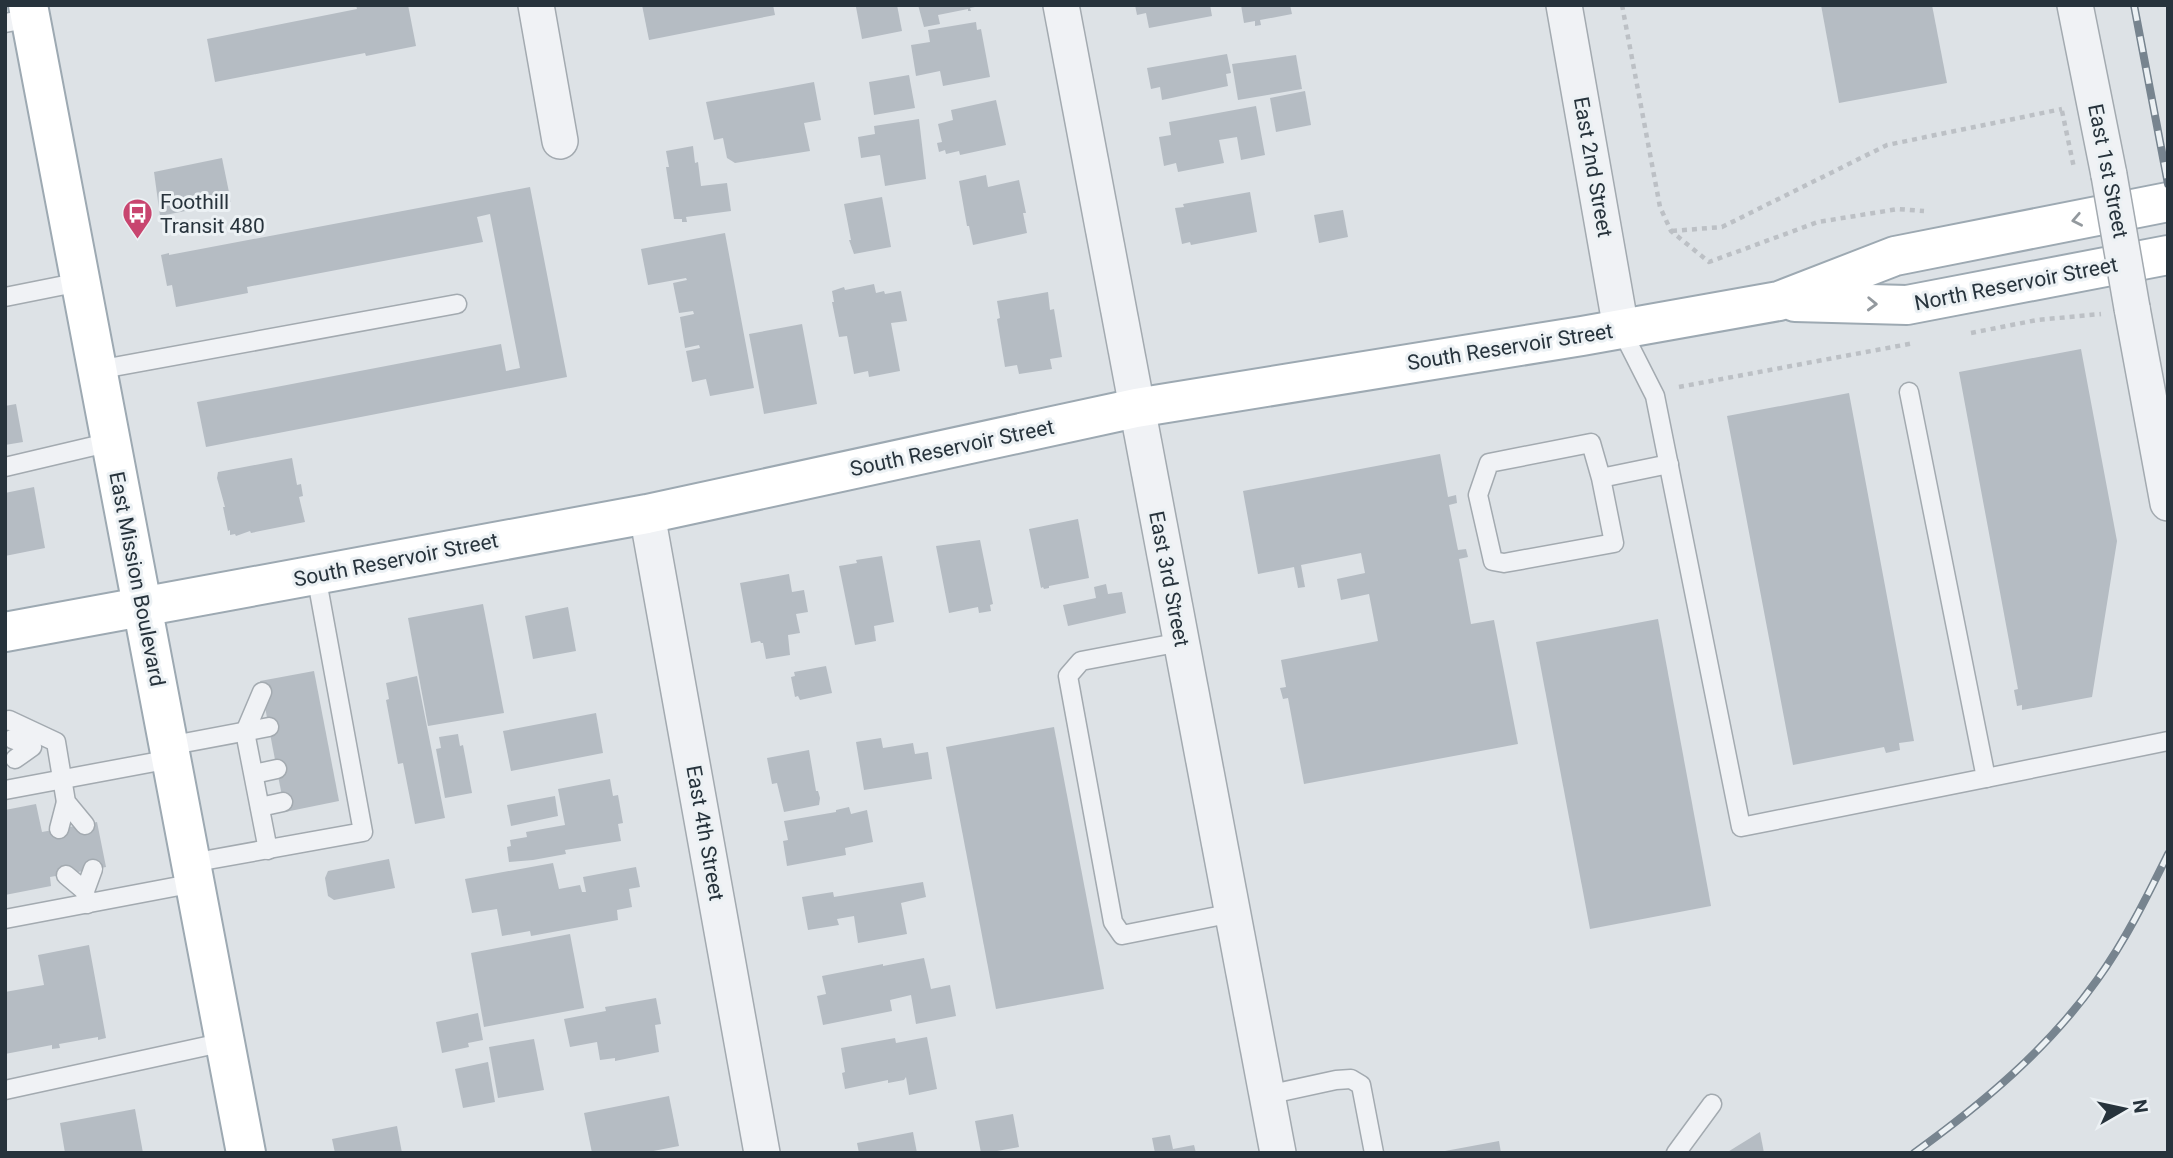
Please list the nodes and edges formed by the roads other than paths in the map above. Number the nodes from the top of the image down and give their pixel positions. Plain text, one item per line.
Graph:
1 (536, 5) edge
2 (1061, 5) edge
3 (1563, 5) edge
4 (2075, 5) edge
5 (21, 16) edge
6 (560, 141) dead end
7 (2168, 202) edge
8 (2168, 255) edge
9 (80, 282) junction
10 (5, 296) edge
11 (1779, 301) junction
12 (457, 304) dead end
13 (1621, 329) junction
14 (97, 370) junction
15 (1909, 392) dead end
16 (1136, 408) junction
17 (111, 442) junction
18 (1669, 464) junction
19 (5, 467) edge
20 (1601, 478) junction
21 (2168, 503) edge
22 (647, 514) junction
23 (316, 575) junction
24 (142, 607) junction
25 (5, 632) edge
26 (1181, 642) junction
27 (335, 679) junction
28 (316, 682) dead end
29 (262, 692) dead end
30 (341, 713) junction
31 (323, 716) dead end
32 (5, 721) edge
33 (269, 727) dead end
34 (245, 732) junction
35 (12, 739) dead end
36 (2168, 741) edge
37 (56, 742) junction
38 (32, 747) junction
39 (170, 752) junction
40 (349, 755) junction
41 (15, 759) dead end
42 (331, 759) dead end
43 (277, 769) dead end
44 (254, 774) junction
45 (1986, 778) junction
46 (63, 780) junction
47 (355, 789) junction
48 (5, 790) edge
49 (337, 792) dead end
50 (66, 802) junction
51 (283, 802) dead end
52 (260, 807) junction
53 (85, 825) dead end
54 (59, 829) dead end
55 (268, 850) junction
56 (93, 869) dead end
57 (193, 873) junction
58 (66, 874) dead end
59 (86, 897) junction
60 (1233, 913) junction
61 (5, 919) edge
62 (225, 1042) junction
63 (5, 1090) edge
64 (1267, 1095) junction
65 (1712, 1104) dead end
66 (246, 1153) edge
67 (762, 1153) edge
68 (1279, 1153) edge
69 (1374, 1153) edge
70 (1676, 1153) edge

1 - 6 street
2 - 16 street, East 3rd Street
3 - 13 street, East 2nd Street
4 - 21 street, East 1st Street, bridge
5 - 9 main road, East Mission Boulevard
7 -> 11 main road, South Reservoir Street
11 -> 8 main road, North Reservoir Street
9 - 10 lane
9 - 14 main road, East Mission Boulevard
11 - 13 main road, South Reservoir Street
12 - 14 lane
13 - 16 main road, South Reservoir Street
13 - 18 lane
14 - 17 main road, East Mission Boulevard
15 - 45 lane
16 - 22 main road, South Reservoir Street
16 - 26 street, East 3rd Street
17 - 19 lane
17 - 24 main road, East Mission Boulevard
18 - 20 lane
18 - 45 lane
20 - 20 lane
22 - 23 main road, South Reservoir Street
22 - 67 street, East 4th Street
23 - 24 main road, South Reservoir Street
23 - 27 lane
24 - 25 main road, South Reservoir Street
24 - 39 main road, East Mission Boulevard
26 - 60 street, East 3rd Street
26 - 60 lane
27 - 28 lane
27 - 30 lane
29 - 34 lane
30 - 31 lane
30 - 40 lane
32 - 37 lane
33 - 34 lane
34 - 39 lane
34 - 44 lane
35 - 38 lane
36 - 45 lane
37 - 38 lane
37 - 46 lane
38 - 41 lane
39 - 46 lane
39 - 57 main road, East Mission Boulevard
40 - 42 lane
40 - 47 lane
43 - 44 lane
44 - 52 lane
46 - 48 lane
46 - 50 lane
47 - 49 lane
47 - 55 lane
50 - 53 lane
50 - 54 lane
51 - 52 lane
52 - 55 lane
55 - 57 lane
56 - 59 lane
57 - 59 lane
57 - 62 main road, East Mission Boulevard
58 - 59 lane
59 - 61 lane
60 - 64 street, East 3rd Street
62 - 63 lane
62 - 66 main road, East Mission Boulevard
64 - 68 street, East 3rd Street
64 - 69 lane
65 - 70 lane

